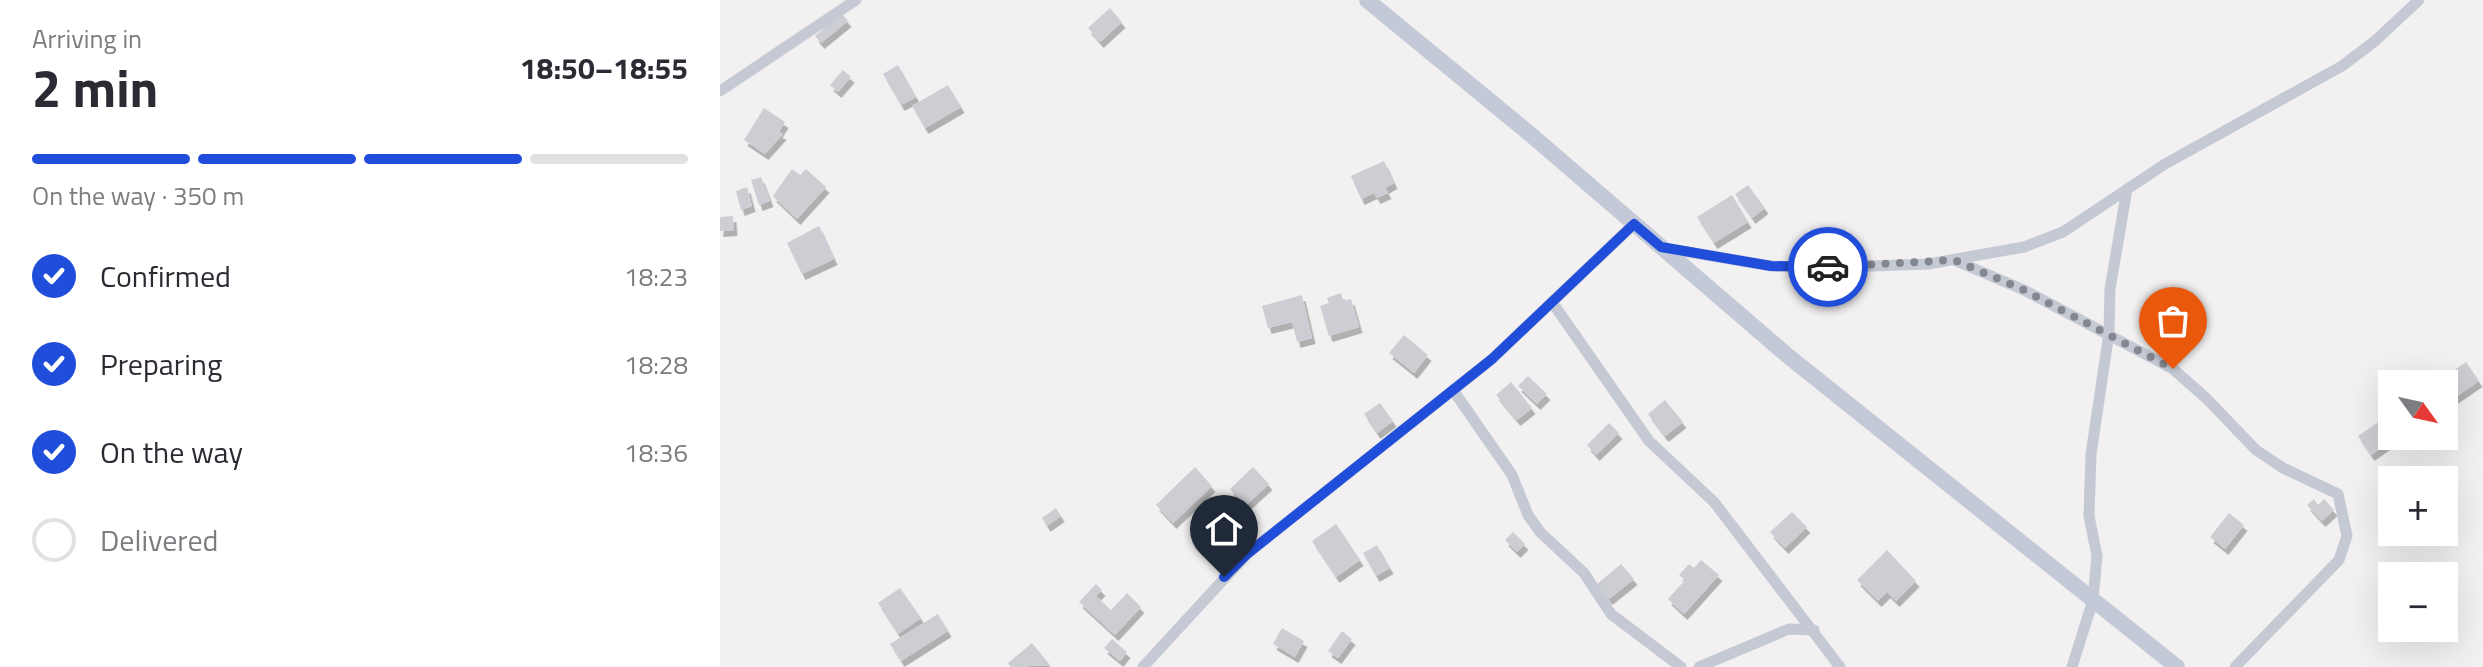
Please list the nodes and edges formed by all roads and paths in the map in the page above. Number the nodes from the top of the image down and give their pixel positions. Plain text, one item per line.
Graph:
1 (856, 0) edge
2 (1367, 0) edge
3 (2419, 0) edge
4 (720, 91) edge
5 (2127, 189) junction
6 (1634, 224) junction
7 (1661, 247) junction
8 (1954, 260) junction
9 (1552, 302) junction
10 (2109, 333) junction
11 (1453, 390) junction
12 (2093, 600) junction
13 (1814, 630) junction
14 (1143, 667) edge
15 (1681, 667) edge
16 (1699, 667) edge
17 (1840, 667) edge
18 (2072, 667) edge
19 (2177, 667) edge
20 (2235, 667) edge

1 - 4 street
2 - 6 main road
3 - 5 street
5 - 8 street
5 - 10 street
6 - 7 main road
6 - 9 street
7 - 8 street
7 - 12 main road
8 - 10 street
9 - 11 street
9 - 13 street
10 - 12 street
10 - 20 street
11 - 14 street
11 - 15 street
12 - 18 street
12 - 19 main road
13 - 16 street
13 - 17 street

